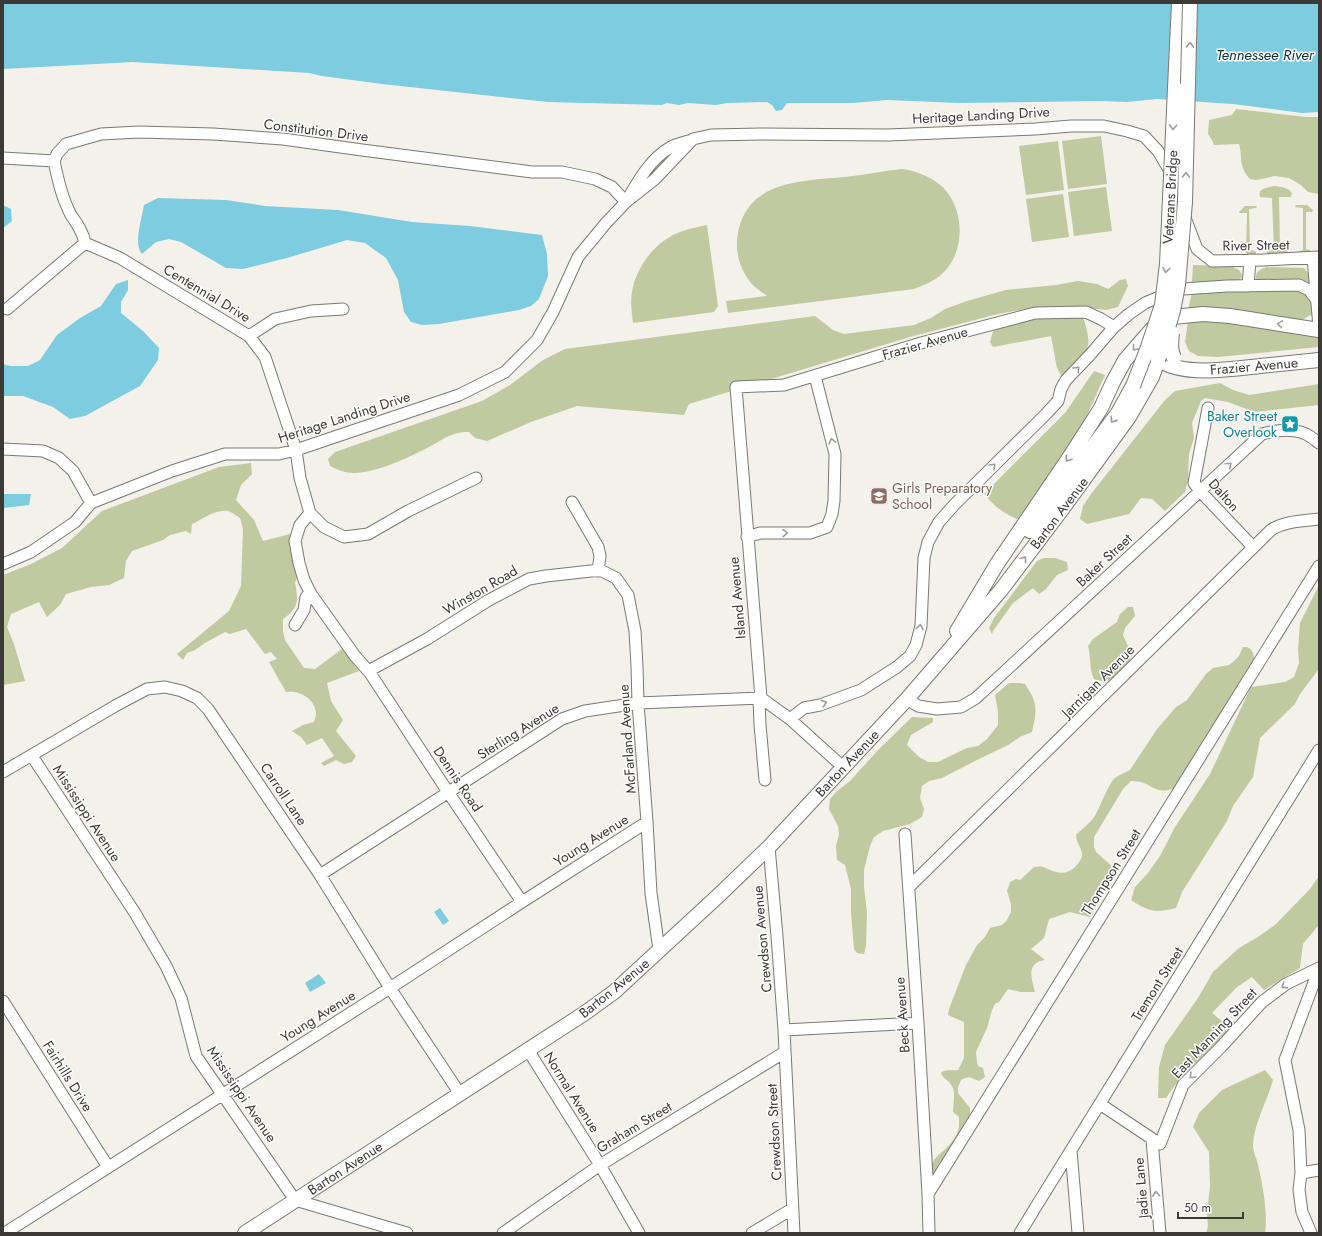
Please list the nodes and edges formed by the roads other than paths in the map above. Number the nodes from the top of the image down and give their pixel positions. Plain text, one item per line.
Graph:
1 (1179, 3) edge
2 (1190, 3) edge
3 (3, 158) edge
4 (54, 161) junction
5 (626, 202) junction
6 (1185, 202) junction
7 (85, 243) junction
8 (1197, 249) joint
9 (1316, 258) edge
10 (1250, 260) junction
11 (1248, 286) junction
12 (1316, 299) junction
13 (7, 309) dead end
14 (343, 309) dead end
15 (1114, 327) junction
16 (1319, 328) edge
17 (249, 336) junction
18 (1148, 347) junction
19 (1158, 360) junction
20 (1319, 360) edge
21 (1205, 370) junction
22 (815, 376) junction
23 (1133, 386) joint
24 (736, 387) joint
25 (1208, 408) dead end
26 (1319, 443) edge
27 (3, 449) edge
28 (296, 450) junction
29 (476, 478) dead end
30 (1200, 492) junction
31 (572, 502) dead end
32 (91, 504) junction
33 (310, 513) junction
34 (1319, 519) edge
35 (747, 537) junction
36 (1252, 547) junction
37 (3, 564) edge
38 (1319, 566) edge
39 (598, 570) junction
40 (311, 594) junction
41 (295, 625) dead end
42 (955, 633) junction
43 (370, 673) junction
44 (928, 674) junction
45 (760, 698) junction
46 (907, 699) junction
47 (638, 704) junction
48 (790, 719) junction
49 (1319, 750) edge
50 (32, 756) junction
51 (843, 767) junction
52 (3, 772) edge
53 (765, 780) dead end
54 (448, 792) junction
55 (647, 822) junction
56 (905, 834) dead end
57 (769, 847) junction
58 (320, 875) junction
59 (909, 887) junction
60 (522, 902) junction
61 (659, 950) junction
62 (1319, 969) edge
63 (390, 988) junction
64 (3, 1001) edge
65 (918, 1023) junction
66 (784, 1030) junction
67 (528, 1050) junction
68 (785, 1052) junction
69 (223, 1094) junction
70 (460, 1094) junction
71 (1100, 1104) junction
72 (1152, 1140) junction
73 (1071, 1151) junction
74 (600, 1166) junction
75 (108, 1167) junction
76 (1319, 1170) edge
77 (1301, 1173) junction
78 (928, 1194) junction
79 (295, 1200) junction
80 (792, 1209) junction
81 (5, 1233) edge
82 (245, 1233) edge
83 (407, 1233) edge
84 (503, 1233) edge
85 (639, 1233) edge
86 (752, 1233) edge
87 (794, 1233) edge
88 (929, 1233) edge
89 (1020, 1233) edge
90 (1078, 1233) edge
91 (1160, 1233) edge
92 (1311, 1233) edge

1 -> 18 main road, Veterans Bridge, bridge
6 -> 2 main road, Veterans Bridge, bridge
3 - 4 street
4 - 5 street, Constitution Drive
4 - 7 street
5 - 8 street, Heritage Landing Drive
5 - 28 street, Heritage Landing Drive
6 - 19 main road, Veterans Bridge, bridge
6 - 21 main road, bridge
7 - 13 street
7 - 17 street, Centennial Drive
8 - 10 street, River Street
9 - 10 street, River Street
9 - 12 street
10 - 11 street
11 - 12 street
11 - 15 street
12 - 16 street
14 - 17 street
15 - 22 street, Frazier Avenue
48 -> 15 street
16 -> 42 main road
17 - 28 street, Centennial Drive
18 - 19 main road
18 - 23 main road, Veterans Bridge, bridge
19 - 21 main road, Frazier Avenue
44 -> 19 main road, Barton Avenue
20 - 21 main road, Frazier Avenue
22 - 24 street, Frazier Avenue
35 -> 22 street
23 -> 42 main road, Barton Avenue
24 - 35 street, Island Avenue
25 - 30 street, Dalton
30 -> 26 street, Baker Street
27 - 32 street
28 - 32 street, Heritage Landing Drive
28 - 33 street, Centennial Drive
29 - 33 street, Centennial Drive
30 - 36 street, Dalton
30 - 46 street, Baker Street
31 - 39 street
32 - 37 street, Heritage Landing Drive
33 - 40 street, Dennis Road
34 - 36 street, Jarnigan Avenue
35 - 45 street, Island Avenue
36 - 59 street, Jarnigan Avenue
38 - 78 street, Thompson Street
39 - 43 street, Winston Road
39 - 47 street, McFarland Avenue
40 - 41 street
40 - 43 street, Dennis Road
42 - 44 main road, Barton Avenue
43 - 54 street, Dennis Road
44 - 46 main road, Barton Avenue
45 - 47 street, Sterling Avenue
45 - 48 street
45 - 53 street, Island Avenue
46 - 51 main road, Barton Avenue
47 - 54 street, Sterling Avenue
47 - 55 street, McFarland Avenue
48 - 51 street
49 - 71 street, Tremont Street
50 - 52 street, Carroll Lane
50 - 58 street, Carroll Lane
50 - 69 street, Mississippi Avenue
51 - 57 main road, Barton Avenue
54 - 58 street, Sterling Avenue
54 - 60 street, Dennis Road
55 - 60 street, Young Avenue
55 - 61 street, McFarland Avenue
56 - 59 street, Beck Avenue
57 - 61 main road, Barton Avenue
57 - 66 street, Crewdson Avenue
58 - 63 street, Carroll Lane
59 - 65 street, Beck Avenue
60 - 63 street, Young Avenue
61 - 67 main road, Barton Avenue
62 -> 72 street, East Manning Street
62 - 77 street
63 - 69 street, Young Avenue
63 - 70 street, Carroll Lane
64 - 75 street, Fairhills Drive
65 - 66 street
65 - 78 street, Beck Avenue
66 - 68 street, Crewdson Street
67 - 70 main road, Barton Avenue
67 - 74 street, Normal Avenue
68 - 74 street, Graham Street
68 - 80 street, Crewdson Street
69 - 75 street, Young Avenue
69 - 79 street, Mississippi Avenue
70 - 79 main road, Barton Avenue
71 - 72 street
71 - 73 street, Tremont Street
91 -> 72 street, Jadie Lane
73 - 89 street, Tremont Street
73 - 90 street
74 - 84 street, Graham Street
74 - 85 street, Normal Avenue
75 - 81 street, Young Avenue
76 - 77 street
77 - 92 street
78 - 88 street, Beck Avenue
79 - 82 main road, Barton Avenue
79 - 83 street
80 - 86 street
80 - 87 street, Crewdson Street

